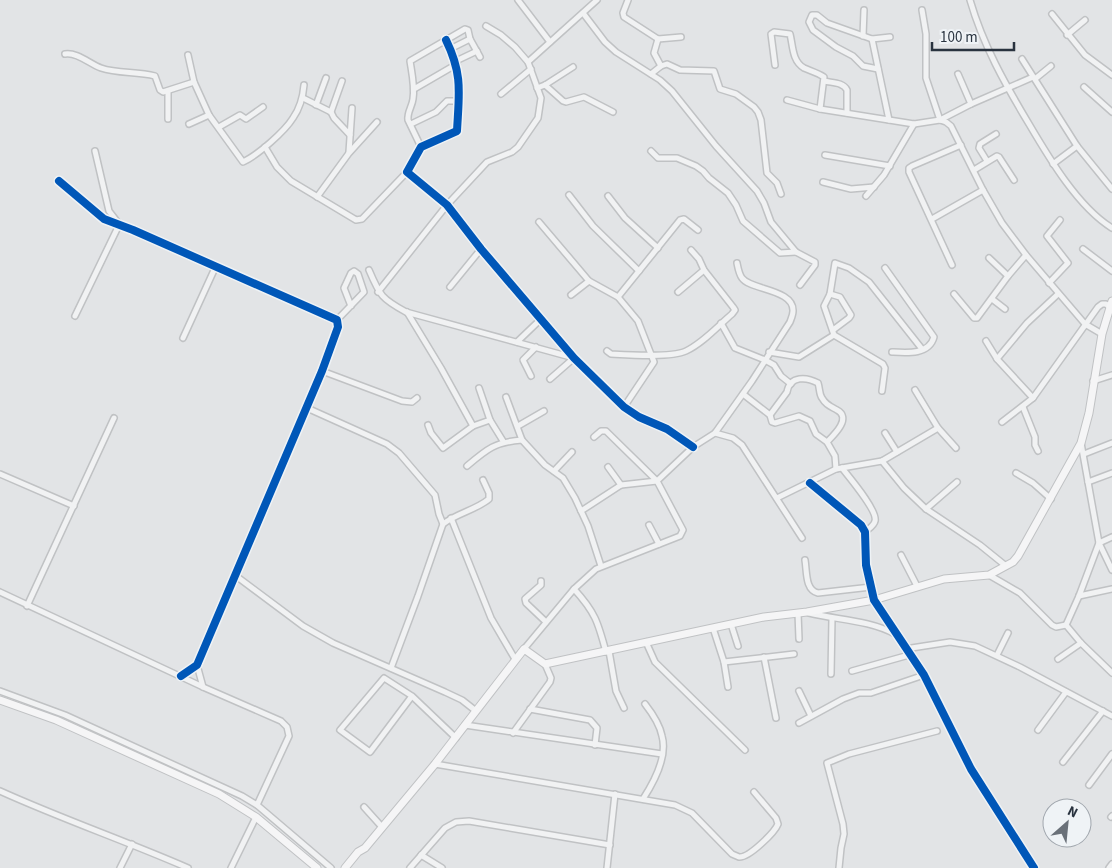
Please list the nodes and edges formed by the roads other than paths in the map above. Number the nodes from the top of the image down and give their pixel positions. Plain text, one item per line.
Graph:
1 (518, 0) edge
2 (597, 0) edge
3 (628, 0) edge
4 (970, 0) edge
5 (864, 10) dead end
6 (922, 10) dead end
7 (583, 13) junction
8 (1052, 14) dead end
9 (1085, 20) dead end
10 (486, 26) dead end
11 (1068, 35) junction
12 (863, 36) junction
13 (681, 37) dead end
14 (890, 37) dead end
15 (470, 38) junction
16 (658, 39) junction
17 (872, 39) junction
18 (446, 40) junction
19 (550, 42) junction
20 (450, 49) junction
21 (477, 51) junction
22 (65, 54) dead end
23 (188, 55) dead end
24 (480, 57) dead end
25 (1022, 59) dead end
26 (528, 62) junction
27 (456, 63) junction
28 (775, 65) dead end
29 (661, 66) junction
30 (1052, 66) dead end
31 (573, 67) dead end
32 (878, 68) junction
33 (530, 69) junction
34 (651, 74) junction
35 (958, 74) dead end
36 (1112, 75) edge
37 (326, 78) dead end
38 (1034, 78) junction
39 (342, 81) dead end
40 (824, 81) junction
41 (194, 82) junction
42 (304, 85) dead end
43 (545, 85) junction
44 (537, 88) junction
45 (1007, 88) junction
46 (1084, 88) dead end
47 (414, 89) junction
48 (168, 91) junction
49 (501, 94) dead end
50 (303, 98) junction
51 (787, 100) dead end
52 (458, 101) junction
53 (316, 104) junction
54 (971, 104) junction
55 (263, 107) dead end
56 (352, 108) dead end
57 (820, 109) junction
58 (332, 112) junction
59 (613, 112) dead end
60 (1112, 112) edge
61 (847, 113) junction
62 (209, 115) junction
63 (168, 119) dead end
64 (889, 120) junction
65 (940, 120) junction
66 (378, 122) dead end
67 (189, 124) dead end
68 (411, 124) junction
69 (914, 124) junction
70 (219, 127) junction
71 (996, 134) dead end
72 (350, 135) junction
73 (961, 145) junction
74 (1077, 146) junction
75 (265, 147) junction
76 (421, 147) junction
77 (95, 151) dead end
78 (650, 151) dead end
79 (349, 153) junction
80 (825, 155) dead end
81 (987, 161) junction
82 (1053, 164) junction
83 (890, 166) junction
84 (974, 170) junction
85 (407, 172) junction
86 (59, 180) dead end
87 (1014, 180) dead end
88 (823, 182) dead end
89 (874, 187) junction
90 (1112, 188) edge
91 (983, 190) junction
92 (781, 194) dead end
93 (569, 195) dead end
94 (608, 196) dead end
95 (866, 196) dead end
96 (317, 197) junction
97 (447, 205) junction
98 (932, 219) junction
99 (1060, 220) dead end
100 (539, 222) dead end
101 (119, 224) junction
102 (1112, 228) edge
103 (698, 230) dead end
104 (658, 248) junction
105 (481, 249) junction
106 (1083, 249) dead end
107 (691, 250) dead end
108 (796, 252) junction
109 (1026, 255) junction
110 (989, 258) dead end
111 (737, 263) dead end
112 (952, 265) dead end
113 (215, 268) junction
114 (885, 268) dead end
115 (369, 270) dead end
116 (704, 270) junction
117 (640, 271) junction
118 (1112, 271) edge
119 (1008, 276) junction
120 (589, 281) junction
121 (1049, 283) junction
122 (800, 285) dead end
123 (450, 287) dead end
124 (378, 292) junction
125 (678, 292) dead end
126 (830, 294) junction
127 (954, 294) dead end
128 (1058, 294) junction
129 (570, 295) dead end
130 (618, 297) junction
131 (992, 299) junction
132 (351, 306) junction
133 (1111, 306) edge
134 (1005, 309) dead end
135 (406, 312) junction
136 (75, 316) dead end
137 (338, 320) junction
138 (541, 320) junction
139 (721, 324) junction
140 (1085, 324) junction
141 (833, 333) junction
142 (1102, 334) junction
143 (183, 338) dead end
144 (986, 341) dead end
145 (517, 342) junction
146 (536, 347) junction
147 (922, 349) junction
148 (607, 351) dead end
149 (769, 352) junction
150 (892, 352) dead end
151 (652, 355) junction
152 (574, 358) junction
153 (997, 359) junction
154 (765, 360) junction
155 (322, 371) junction
156 (1112, 375) edge
157 (531, 376) dead end
158 (550, 379) dead end
159 (1093, 381) junction
160 (791, 384) junction
161 (479, 388) dead end
162 (915, 390) dead end
163 (882, 391) dead end
164 (743, 394) junction
165 (506, 397) dead end
166 (417, 398) dead end
167 (1033, 398) junction
168 (1022, 406) junction
169 (624, 407) junction
170 (307, 408) junction
171 (544, 411) dead end
172 (770, 415) junction
173 (114, 418) dead end
174 (490, 420) junction
175 (1002, 422) dead end
176 (428, 425) dead end
177 (473, 426) junction
178 (518, 426) junction
179 (938, 428) junction
180 (885, 432) dead end
181 (715, 433) junction
182 (594, 437) dead end
183 (522, 440) junction
184 (503, 441) junction
185 (827, 442) junction
186 (1081, 443) junction
187 (1112, 443) edge
188 (693, 447) junction
189 (956, 448) dead end
190 (1038, 451) dead end
191 (572, 452) dead end
192 (898, 452) junction
193 (1084, 454) junction
194 (882, 461) junction
195 (467, 466) dead end
196 (608, 467) dead end
197 (839, 469) junction
198 (554, 471) junction
199 (1016, 473) dead end
200 (1112, 473) edge
201 (0, 474) edge
202 (483, 480) dead end
203 (657, 481) junction
204 (957, 482) dead end
205 (1088, 482) junction
206 (810, 483) junction
207 (620, 485) junction
208 (777, 498) junction
209 (1051, 500) junction
210 (74, 506) junction
211 (926, 509) junction
212 (581, 510) junction
213 (451, 518) junction
214 (443, 524) junction
215 (649, 525) dead end
216 (865, 532) junction
217 (1112, 537) edge
218 (802, 538) dead end
219 (1099, 543) junction
220 (659, 544) junction
221 (901, 555) dead end
222 (805, 560) dead end
223 (601, 566) junction
224 (1006, 566) junction
225 (1112, 570) edge
226 (989, 575) junction
227 (236, 576) junction
228 (541, 581) dead end
229 (917, 586) junction
230 (871, 587) junction
231 (574, 589) junction
232 (1112, 589) edge
233 (0, 592) edge
234 (1079, 596) junction
235 (874, 600) junction
236 (27, 606) junction
237 (807, 612) junction
238 (798, 613) junction
239 (832, 618) junction
240 (546, 622) junction
241 (731, 624) junction
242 (1066, 624) junction
243 (713, 628) junction
244 (1008, 633) dead end
245 (896, 634) junction
246 (799, 639) dead end
247 (646, 642) junction
248 (1081, 643) junction
249 (738, 646) dead end
250 (524, 649) junction
251 (905, 649) junction
252 (608, 651) junction
253 (794, 654) dead end
254 (909, 655) junction
255 (997, 655) junction
256 (764, 657) junction
257 (515, 659) junction
258 (1058, 659) dead end
259 (724, 662) junction
260 (544, 664) junction
261 (197, 665) junction
262 (391, 668) junction
263 (852, 671) dead end
264 (1112, 673) edge
265 (831, 674) dead end
266 (924, 675) junction
267 (181, 676) junction
268 (203, 687) junction
269 (728, 687) dead end
270 (0, 691) edge
271 (800, 691) dead end
272 (1066, 692) junction
273 (412, 696) junction
274 (0, 700) edge
275 (645, 704) dead end
276 (624, 708) dead end
277 (530, 709) junction
278 (1102, 710) junction
279 (476, 711) junction
280 (811, 716) junction
281 (1112, 716) edge
282 (776, 718) dead end
283 (799, 723) dead end
284 (466, 725) junction
285 (1038, 730) dead end
286 (937, 731) dead end
287 (513, 733) junction
288 (456, 738) junction
289 (595, 745) junction
290 (744, 750) dead end
291 (662, 754) junction
292 (1112, 754) edge
293 (1063, 762) dead end
294 (435, 764) junction
295 (193, 772) junction
296 (190, 780) junction
297 (1089, 784) dead end
298 (0, 791) edge
299 (754, 792) dead end
300 (615, 794) junction
301 (643, 799) junction
302 (257, 805) junction
303 (364, 808) dead end
304 (256, 817) junction
305 (382, 827) junction
306 (132, 844) junction
307 (610, 845) junction
308 (365, 848) junction
309 (421, 855) junction
310 (1112, 864) edge
311 (315, 867) edge
312 (120, 868) edge
313 (188, 868) edge
314 (231, 868) edge
315 (331, 868) edge
316 (345, 868) edge
317 (351, 868) edge
318 (410, 868) edge
319 (442, 868) edge
320 (607, 868) edge
321 (840, 868) edge
322 (1034, 868) edge
323 (1109, 868) edge

1 - 19 street
2 - 7 street
3 - 16 street
4 - 45 street
5 - 12 street
6 - 65 street
7 - 19 street
7 - 34 street
8 - 11 street
9 - 11 street
10 - 26 street
11 - 36 street
12 - 17 street
12 - 32 street
13 - 16 street
14 - 17 street
15 - 18 street
15 - 20 street
15 - 21 street
16 - 29 street
17 - 32 street
18 - 20 street
18 - 47 street
19 - 26 street
20 - 27 street
21 - 24 street
21 - 27 street
22 - 48 street
23 - 41 street
25 - 38 street
26 - 33 street
27 - 47 street
27 - 52 street
28 - 40 street
29 - 34 street
29 - 92 street
30 - 38 street
31 - 43 street
32 - 64 street
33 - 44 street
33 - 49 street
34 - 108 street
35 - 54 street
37 - 53 street
38 - 45 street
38 - 74 street
39 - 58 street
40 - 57 street
40 - 61 street
41 - 48 street
41 - 62 street
42 - 50 street
43 - 44 street
43 - 59 street
44 - 97 street
45 - 54 street
45 - 82 street
46 - 60 street
47 - 68 street
48 - 63 street
50 - 53 street
50 - 75 street
51 - 57 street
52 - 68 street
52 - 76 street
53 - 58 street
54 - 65 street
55 - 70 street
56 - 72 street
57 - 61 street
58 - 72 street
61 - 64 street
62 - 67 street
62 - 70 street
64 - 69 street
65 - 69 street
65 - 73 street
66 - 79 street
68 - 76 street
69 - 83 street
70 - 75 street
71 - 81 street
72 - 79 street
73 - 84 street
73 - 98 street
74 - 82 street
74 - 90 street
75 - 96 street
76 - 85 street
77 - 101 street
78 - 108 street
79 - 96 street
80 - 83 street
81 - 84 street
81 - 87 street
82 - 102 street
83 - 89 street
84 - 91 street
85 - 96 street
85 - 97 street
86 - 101 street
88 - 89 street
89 - 95 street
91 - 98 street
91 - 109 street
93 - 117 street
94 - 104 street
97 - 105 street
97 - 124 street
98 - 112 street
99 - 121 street
100 - 120 street
101 - 113 street
101 - 136 street
103 - 104 street
104 - 117 street
105 - 123 street
105 - 138 street
106 - 118 street
107 - 116 street
108 - 122 street
109 - 119 street
109 - 121 street
110 - 119 street
111 - 149 street
113 - 137 street
113 - 143 street
114 - 147 street
115 - 124 street
116 - 125 street
116 - 139 street
117 - 130 street
119 - 131 street
120 - 129 street
120 - 130 street
121 - 128 street
124 - 135 street
126 - 141 street
126 - 141 street
126 - 147 street
127 - 131 street
128 - 140 street
128 - 153 street
130 - 151 street
131 - 134 street
132 - 132 street
132 - 137 street
133 - 140 street
133 - 142 main road
135 - 145 street
135 - 177 street
137 - 155 street
138 - 145 street
138 - 152 street
139 - 151 street
139 - 154 street
140 - 142 street
140 - 167 street
141 - 149 street
141 - 163 street
142 - 159 main road
144 - 153 street
145 - 146 street
146 - 152 street
146 - 157 street
147 - 150 street
148 - 151 street
149 - 154 street
151 - 169 street
152 - 158 street
152 - 169 street
153 - 167 street
154 - 160 street
154 - 164 street
155 - 166 street
155 - 170 street
156 - 159 street
159 - 186 main road
160 - 172 street
160 - 185 street
161 - 174 street
162 - 179 street
164 - 172 street
164 - 181 street
165 - 178 street
167 - 168 street
168 - 175 street
168 - 190 street
169 - 188 street
170 - 214 street
170 - 227 street
171 - 178 street
172 - 185 street
173 - 210 street
174 - 177 street
174 - 184 street
176 - 177 street
178 - 183 street
179 - 189 street
179 - 192 street
180 - 192 street
181 - 188 street
181 - 208 street
182 - 203 street
183 - 184 street
183 - 198 street
184 - 195 street
185 - 197 street
186 - 193 street
186 - 209 main road
187 - 193 street
188 - 203 street
191 - 198 street
192 - 194 street
193 - 205 street
194 - 197 street
194 - 211 street
196 - 207 street
197 - 206 street
197 - 216 street
198 - 212 street
199 - 209 street
200 - 205 street
201 - 210 street
202 - 213 street
203 - 207 street
203 - 220 street
204 - 211 street
205 - 219 street
206 - 208 street
206 - 216 street
207 - 212 street
208 - 218 street
209 - 224 main road
210 - 236 street
211 - 224 street
212 - 223 street
213 - 214 street
213 - 257 street
214 - 262 street
215 - 220 street
216 - 230 street
217 - 219 street
219 - 225 street
219 - 234 street
220 - 223 street
221 - 229 street
222 - 230 street
223 - 231 street
224 - 226 main road
226 - 229 main road
226 - 242 street
227 - 261 street
227 - 262 street
228 - 240 street
229 - 235 main road
230 - 235 street
231 - 240 street
231 - 252 street
232 - 234 street
233 - 236 street
234 - 242 street
235 - 237 main road
235 - 245 street
236 - 267 street
237 - 238 main road
237 - 239 street
238 - 241 main road
238 - 246 street
239 - 245 street
239 - 265 street
240 - 250 street
241 - 243 main road
241 - 249 street
242 - 248 street
243 - 247 main road
243 - 259 street
244 - 255 street
245 - 251 street
247 - 252 main road
247 - 290 street
248 - 258 street
248 - 264 street
250 - 257 main road
250 - 260 main road
251 - 254 street
251 - 255 street
252 - 260 main road
252 - 276 street
253 - 256 street
254 - 263 street
254 - 266 street
255 - 272 street
256 - 259 street
256 - 282 street
257 - 279 main road
259 - 269 street
260 - 277 street
261 - 267 street
261 - 268 street
262 - 279 street
266 - 280 street
266 - 322 street
267 - 268 street
268 - 302 street
270 - 295 street
271 - 280 street
272 - 278 street
272 - 285 street
273 - 273 street
273 - 288 street
274 - 296 main road
275 - 291 street
277 - 287 street
277 - 289 street
278 - 281 street
278 - 293 street
279 - 284 main road
280 - 283 street
284 - 287 street
284 - 288 main road
286 - 321 street
287 - 289 street
288 - 294 main road
289 - 291 street
291 - 301 street
292 - 297 street
294 - 300 street
294 - 305 main road
295 - 296 street
295 - 302 street
296 - 304 main road
298 - 306 street
299 - 301 street
300 - 301 street
300 - 307 street
302 - 315 street
303 - 305 street
304 - 311 main road
304 - 314 street
305 - 308 main road
306 - 312 street
306 - 313 street
307 - 309 street
307 - 320 street
308 - 316 main road
308 - 317 main road
309 - 318 street
309 - 319 street
310 - 323 street

